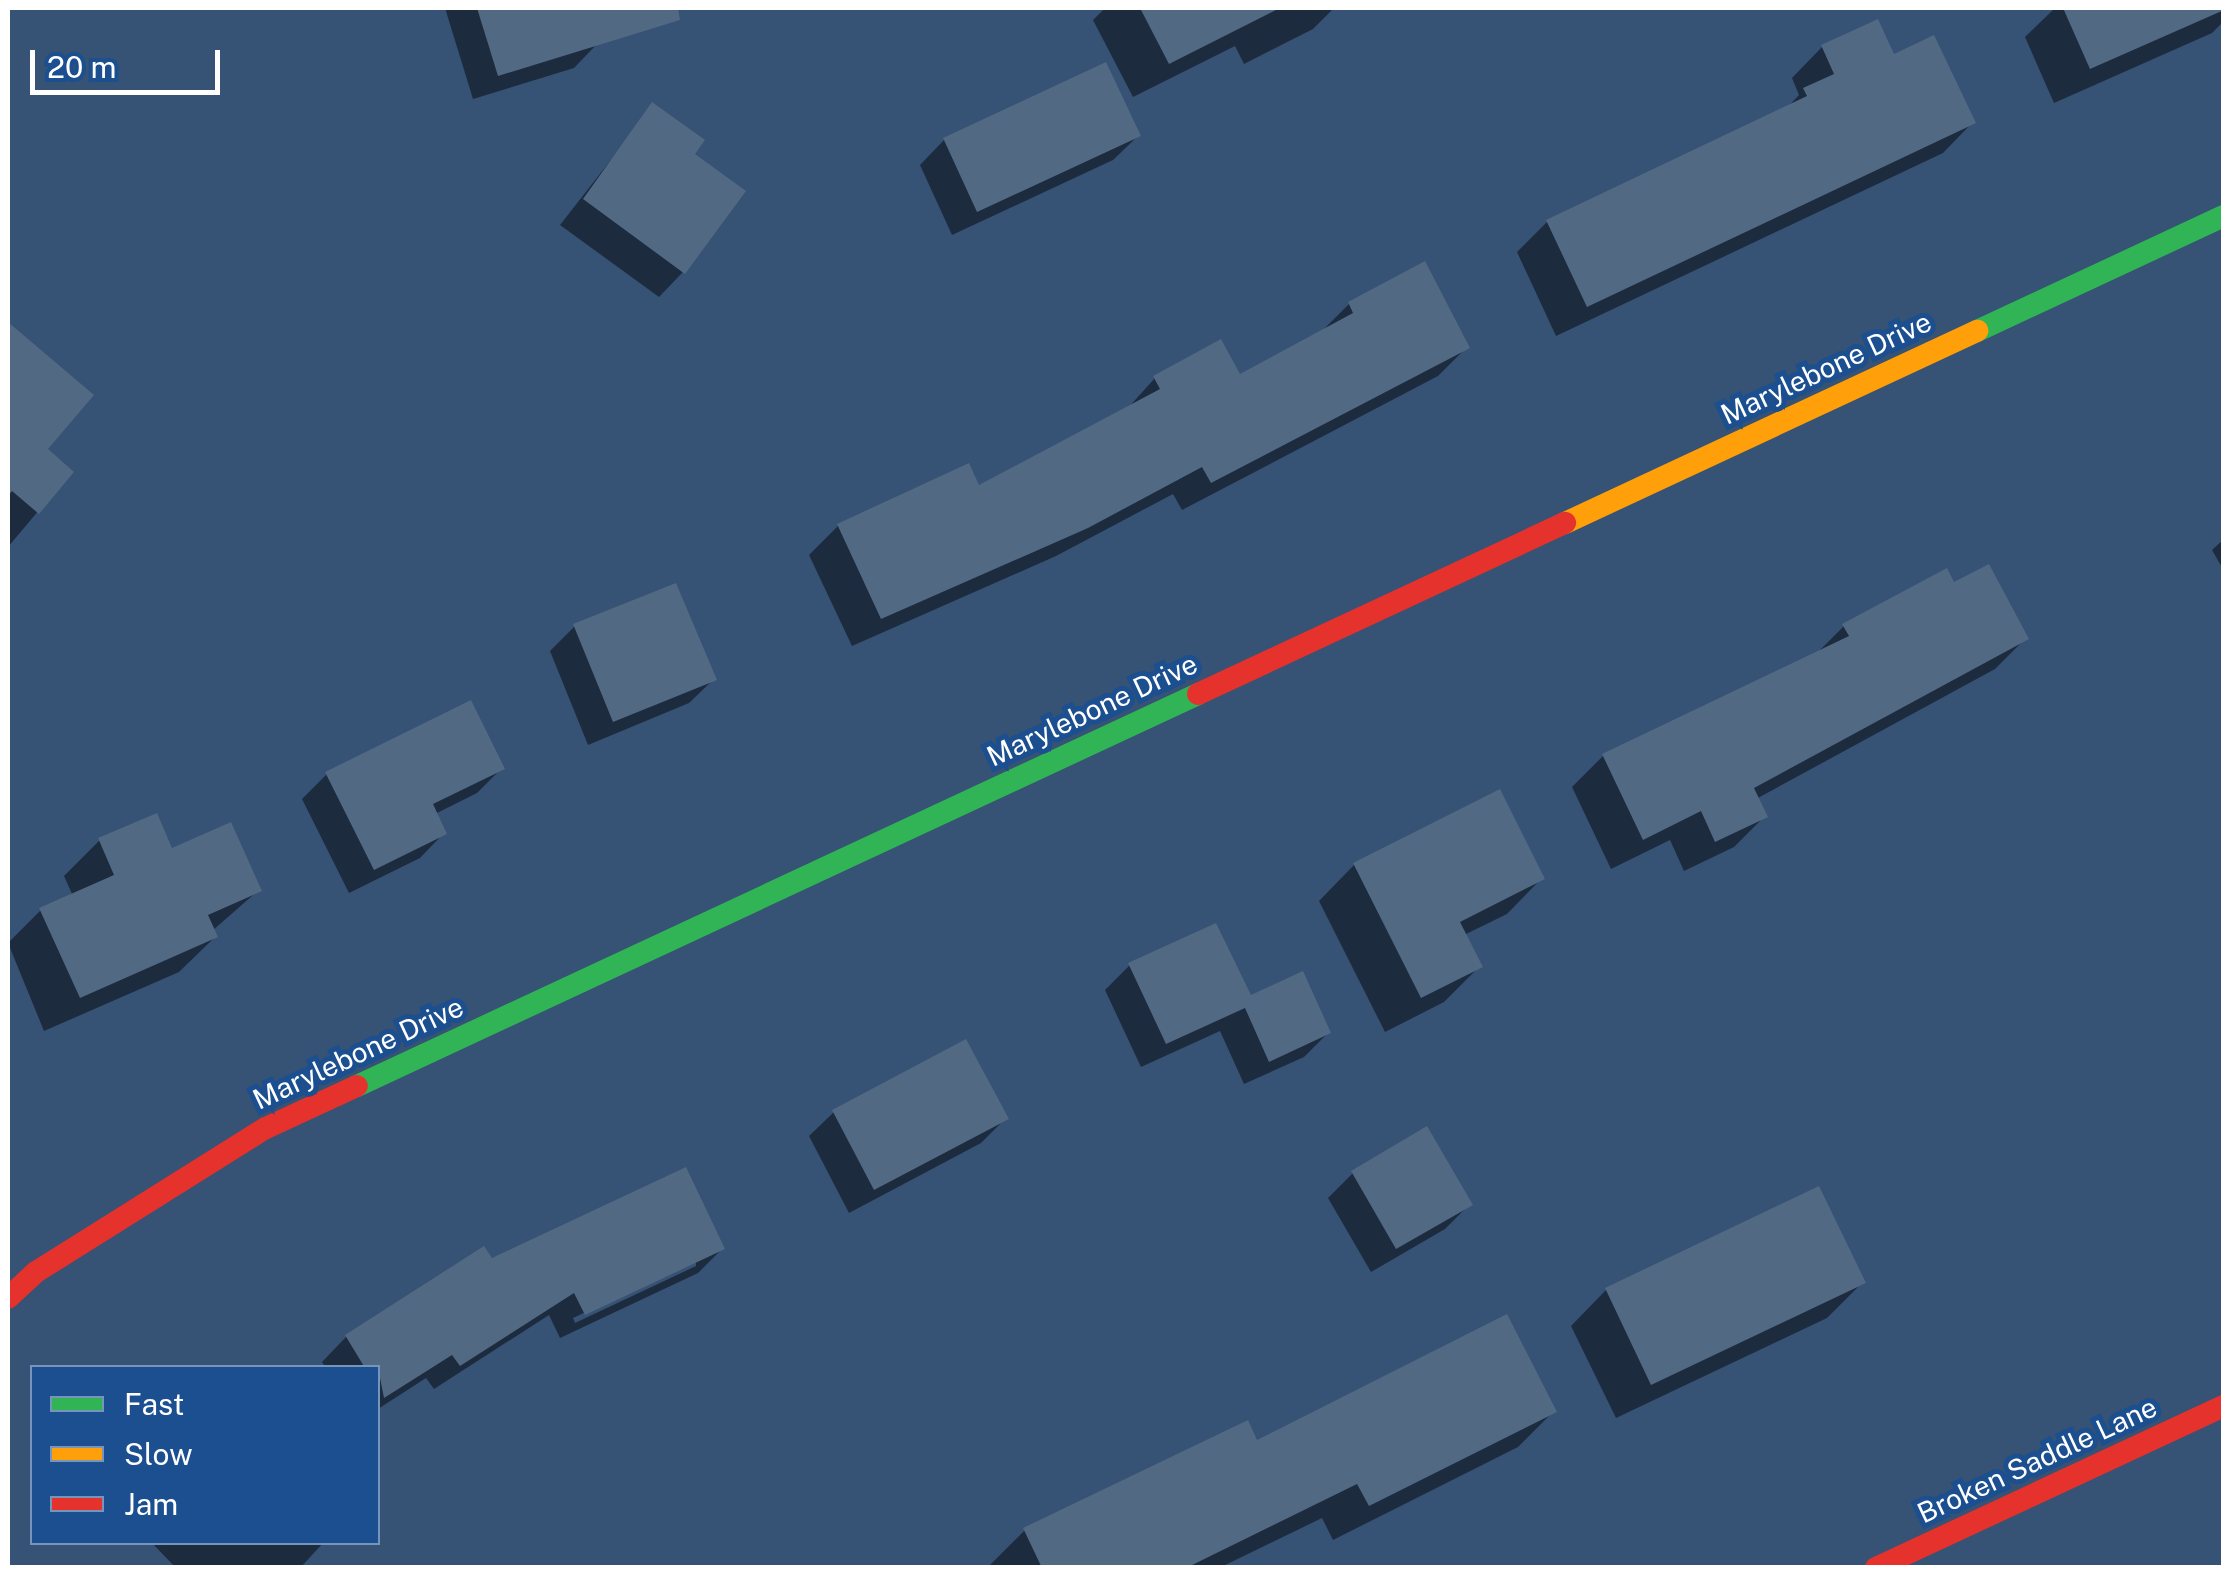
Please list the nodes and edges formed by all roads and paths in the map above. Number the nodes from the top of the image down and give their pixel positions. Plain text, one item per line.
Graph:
1 (2224, 216) edge
2 (8, 1298) edge
3 (2224, 1406) edge
4 (1876, 1568) edge

1 - 2 street, Marylebone Drive
3 - 4 street, Broken Saddle Lane

